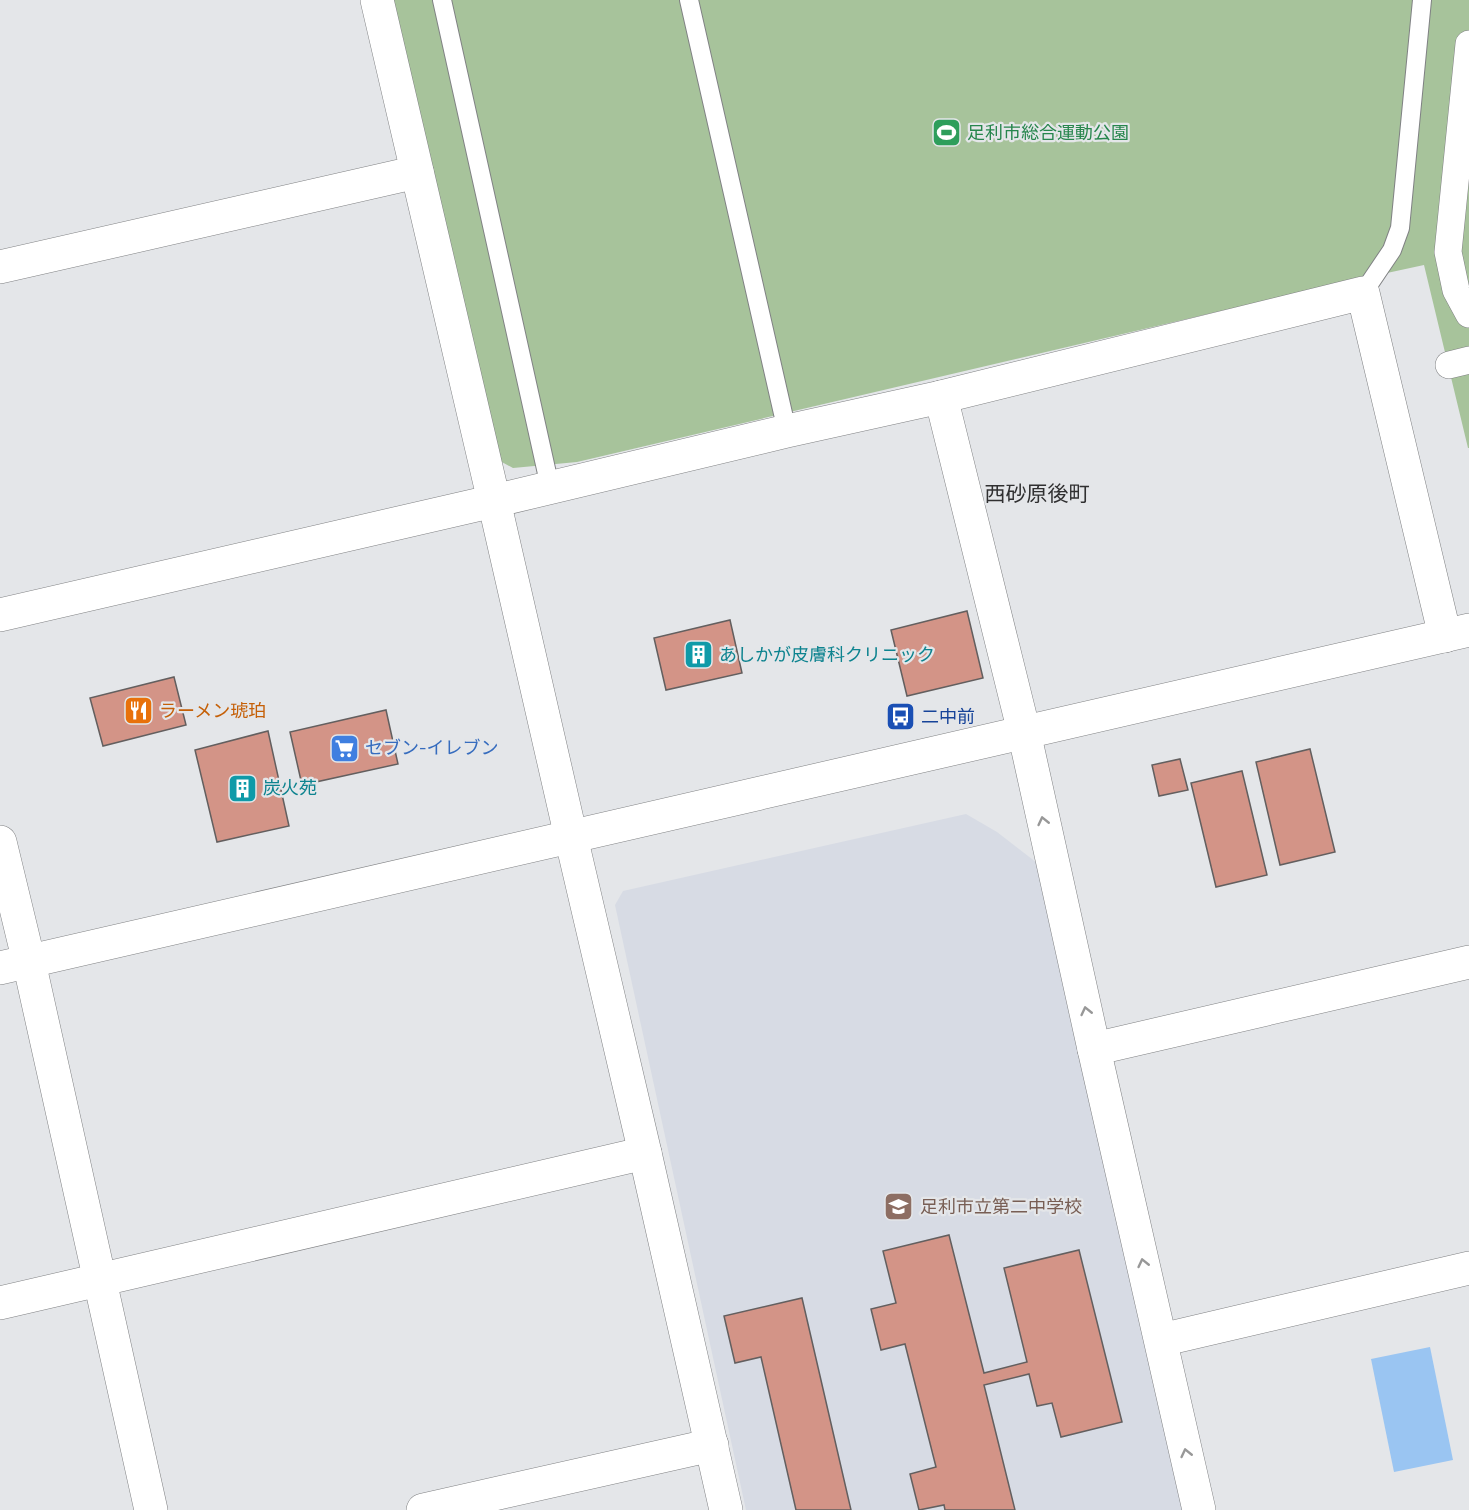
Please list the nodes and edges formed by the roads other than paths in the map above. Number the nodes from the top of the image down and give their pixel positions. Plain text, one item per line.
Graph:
1 (377, 0) edge
2 (442, 0) edge
3 (689, 0) edge
4 (1422, 0) edge
5 (1469, 44) edge
6 (417, 172) junction
7 (0, 267) edge
8 (1363, 293) junction
9 (1469, 314) edge
10 (940, 397) junction
11 (787, 431) junction
12 (550, 487) junction
13 (494, 501) junction
14 (0, 615) edge
15 (1457, 633) edge
16 (1024, 732) junction
17 (570, 837) junction
18 (0, 842) edge
19 (1469, 962) edge
20 (14, 965) edge
21 (1094, 1049) junction
22 (645, 1153) junction
23 (1469, 1268) edge
24 (100, 1280) junction
25 (0, 1303) edge
26 (1161, 1340) junction
27 (712, 1445) junction
28 (152, 1510) edge
29 (423, 1510) edge
30 (726, 1510) edge
31 (1199, 1510) edge

1 - 6 street
2 - 12 lane
3 - 11 lane
4 - 8 lane
5 - 9 street
6 - 7 street
6 - 13 street
8 - 10 street
8 - 15 street
10 - 11 street
10 - 16 street
11 - 12 street
12 - 13 street
13 - 14 street
13 - 17 street
15 - 16 street
16 - 17 street
21 -> 16 street
17 - 20 street
17 - 22 street
18 - 20 street
19 - 21 street
20 - 24 street
26 -> 21 street
22 - 24 street
22 - 27 street
23 - 26 street
24 - 25 street
24 - 28 street
31 -> 26 street
27 - 29 street
27 - 30 street

